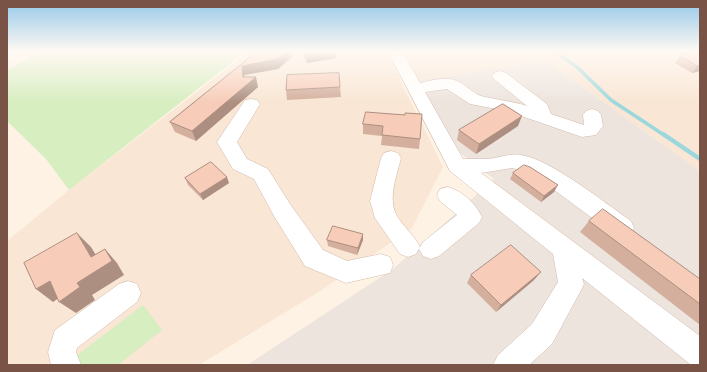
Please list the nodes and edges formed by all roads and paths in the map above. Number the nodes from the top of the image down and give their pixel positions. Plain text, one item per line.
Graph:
1 (404, 68) edge
2 (500, 76) dead end
3 (415, 89) junction
4 (251, 104) dead end
5 (592, 115) dead end
6 (542, 117) junction
7 (391, 158) dead end
8 (456, 166) junction
9 (448, 195) dead end
10 (636, 237) edge
11 (408, 248) dead end
12 (431, 249) dead end
13 (564, 249) junction
14 (381, 265) dead end
15 (128, 293) dead end
16 (700, 354) edge
17 (66, 365) edge
18 (508, 365) edge

1 - 3 street
2 - 6 street
3 - 6 street
3 - 8 street
4 - 14 street
5 - 6 street
7 - 11 street
8 - 10 street
8 - 13 street
9 - 12 street
13 - 16 street
13 - 18 street
15 - 17 street

